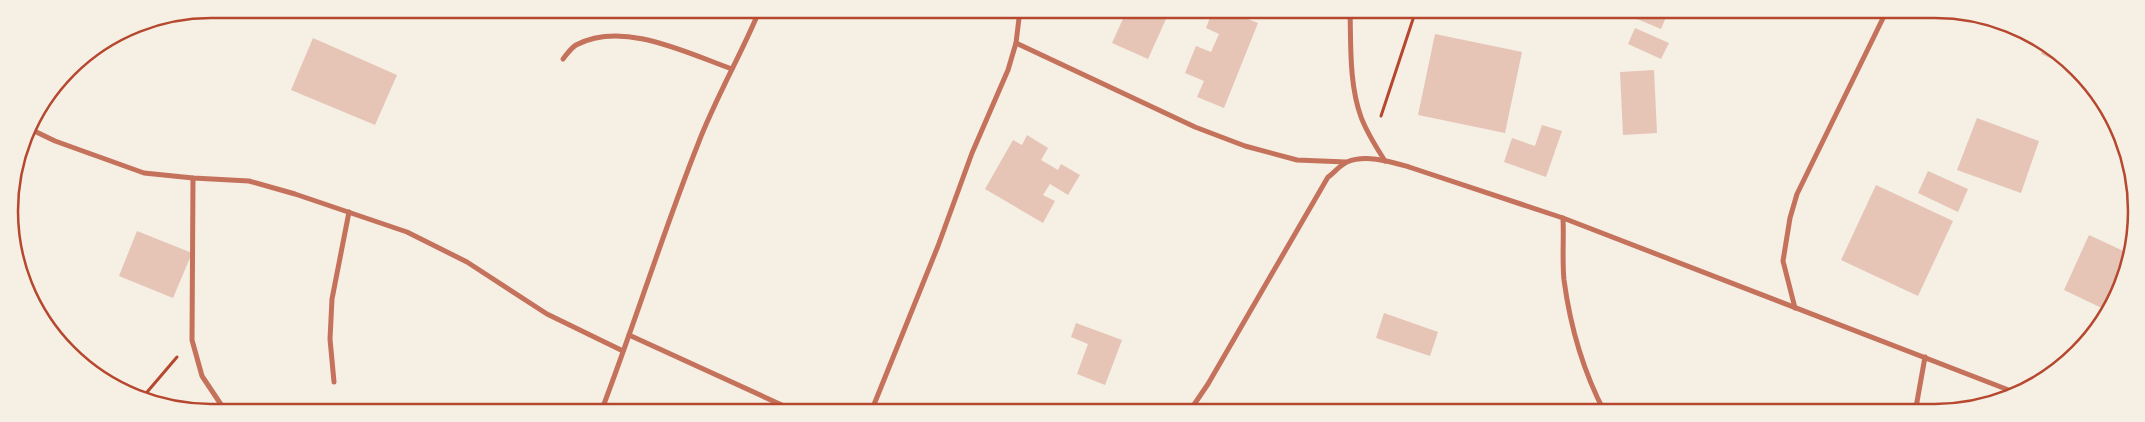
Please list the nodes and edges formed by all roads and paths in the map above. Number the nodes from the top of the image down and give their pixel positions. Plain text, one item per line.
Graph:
1 (756, 18) edge
2 (1019, 18) edge
3 (1350, 18) edge
4 (1413, 18) edge
5 (1883, 18) edge
6 (1016, 43) junction
7 (563, 59) dead end
8 (732, 69) junction
9 (34, 131) edge
10 (1372, 141) junction
11 (1385, 161) junction
12 (1346, 162) junction
13 (192, 178) junction
14 (349, 212) junction
15 (1563, 218) junction
16 (1795, 308) junction
17 (629, 335) junction
18 (192, 340) junction
19 (623, 351) junction
20 (1925, 357) junction
21 (334, 382) dead end
22 (2008, 390) edge
23 (146, 393) edge
24 (221, 404) edge
25 (604, 404) edge
26 (780, 404) edge
27 (874, 404) edge
28 (1194, 404) edge
29 (1601, 404) edge
30 (1917, 404) edge

1 - 8 street
2 - 6 street
3 - 10 street
4 - 10 path
5 - 16 street
6 - 12 street
6 - 27 street
7 - 8 street
8 - 17 street
9 - 13 street
10 - 11 street
11 - 12 street
11 - 15 street
12 - 28 street
13 - 14 street
13 - 18 street
14 - 19 street
14 - 21 street
15 - 16 street
15 - 29 street
16 - 20 street
17 - 19 street
17 - 26 street
18 - 23 path
18 - 24 street
19 - 25 street
20 - 22 street
20 - 30 street

